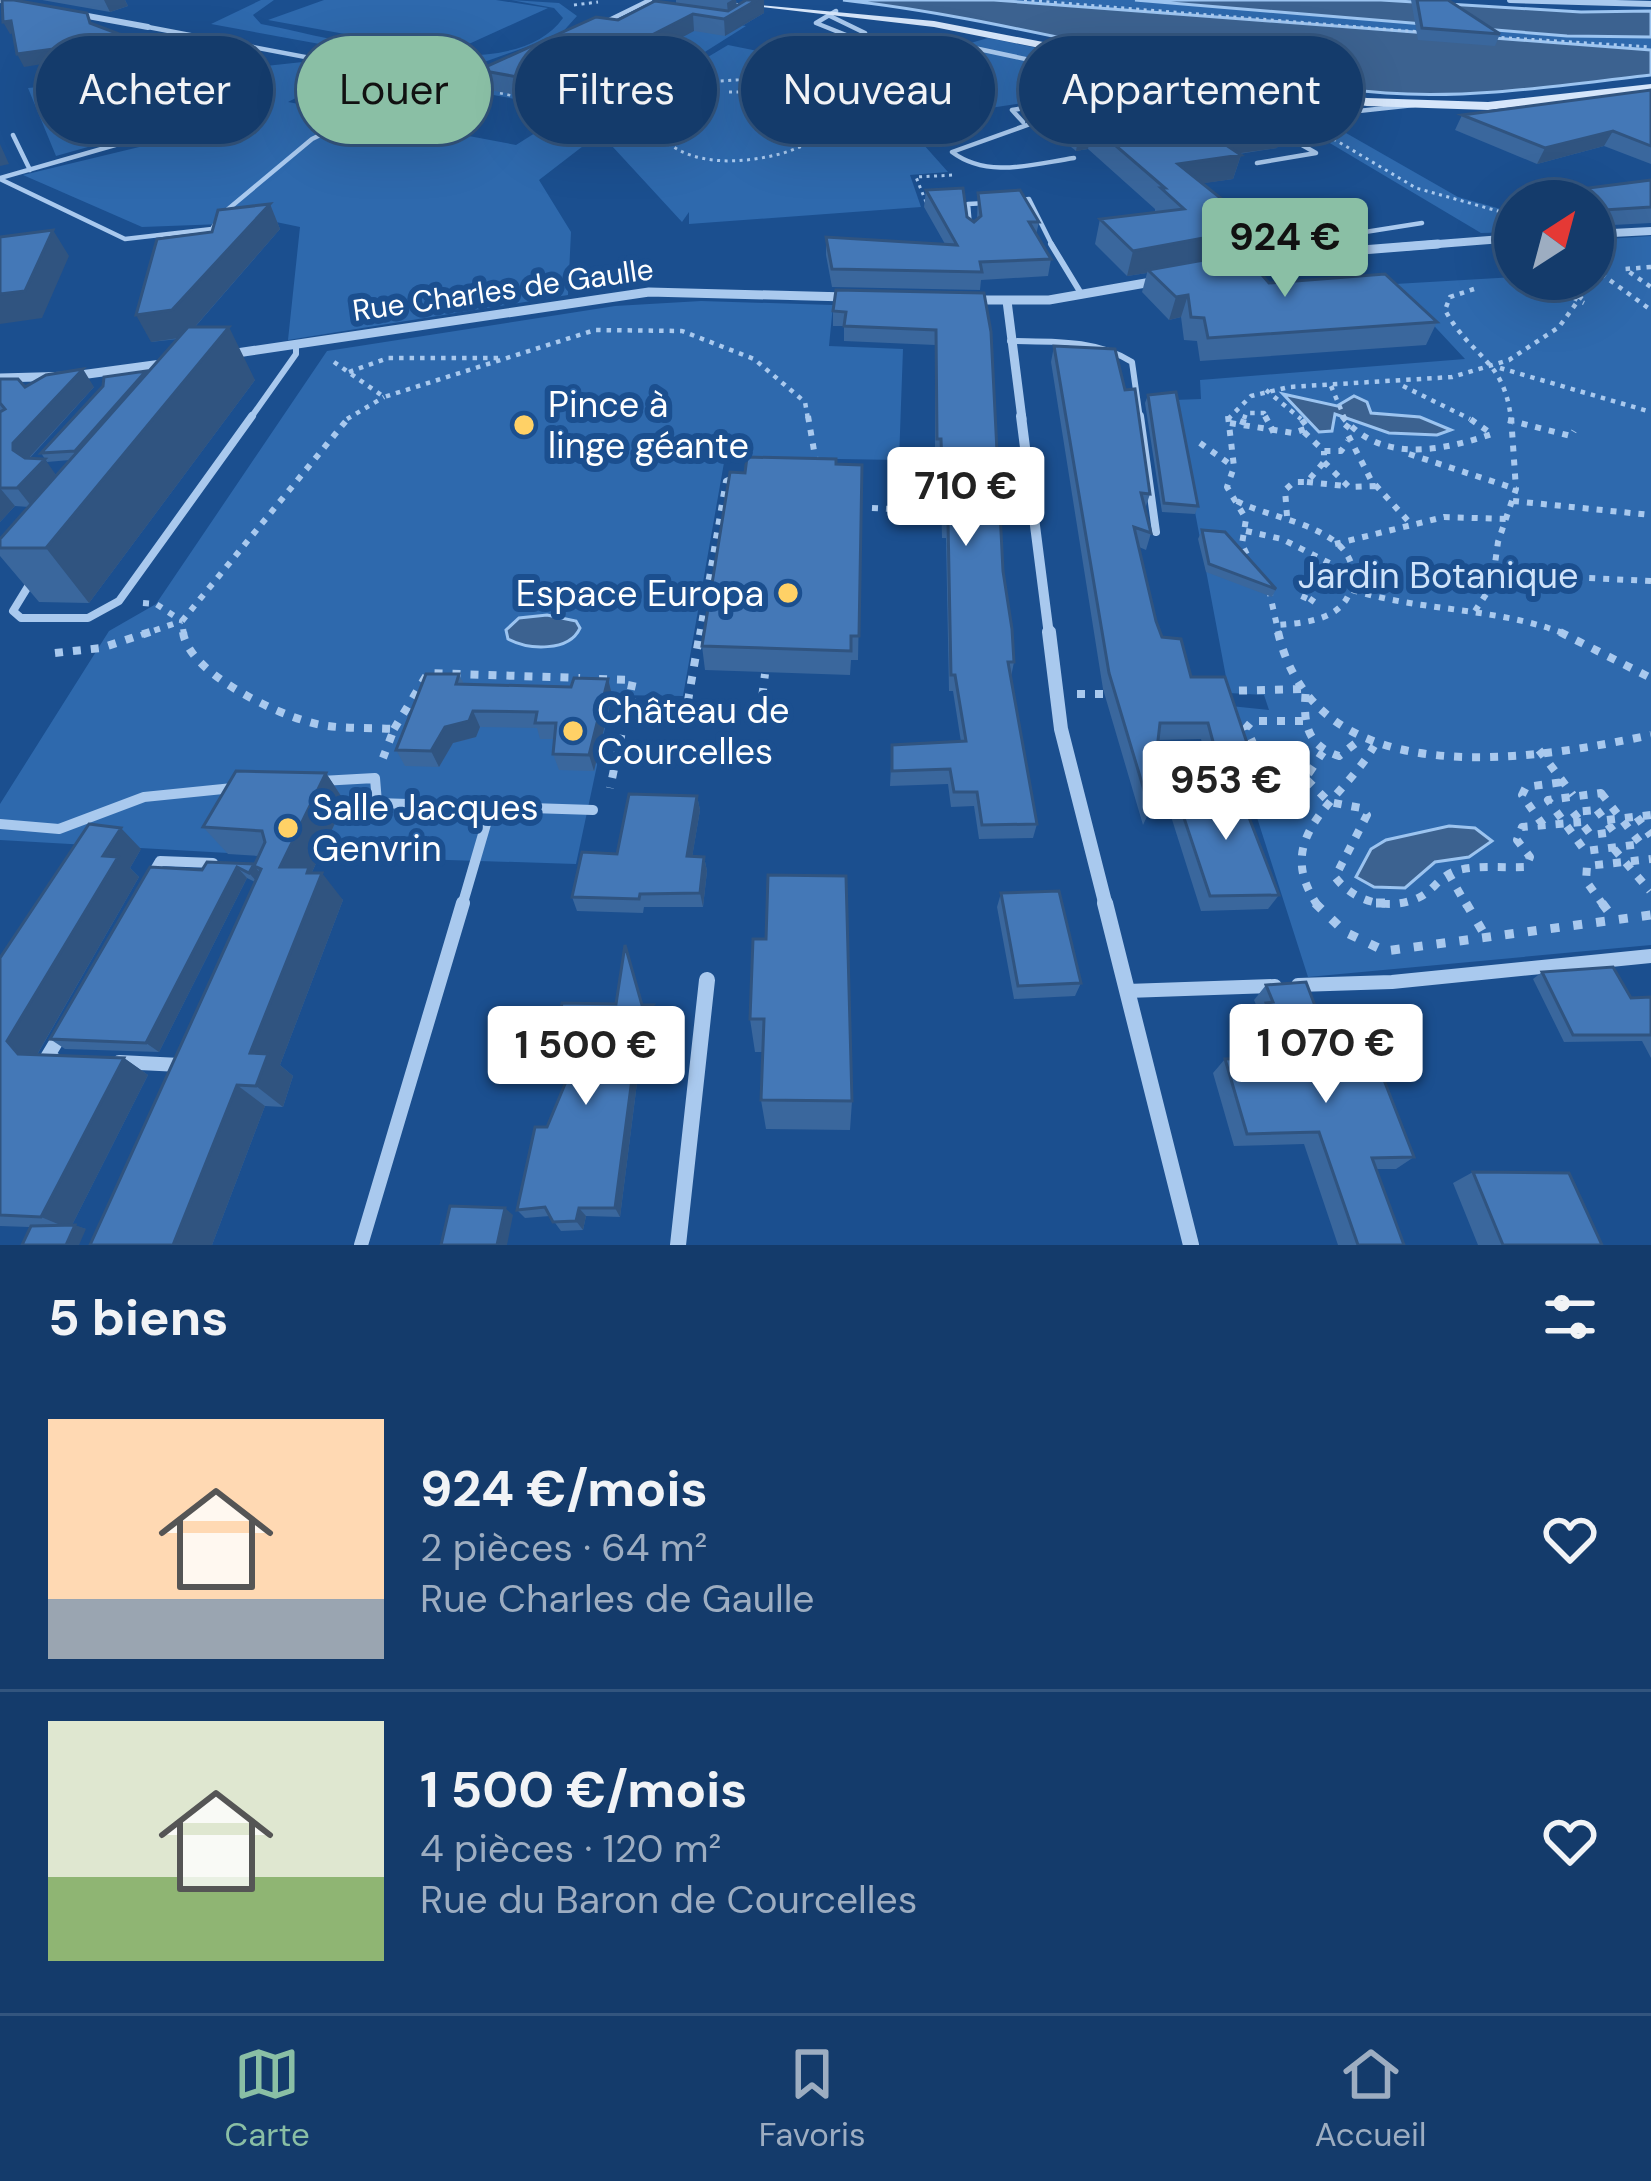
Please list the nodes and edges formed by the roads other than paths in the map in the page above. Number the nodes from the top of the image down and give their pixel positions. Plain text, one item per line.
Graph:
1 (0, 0) edge
2 (650, 0) edge
3 (708, 0) edge
4 (1510, 0) edge
5 (1651, 4) edge
6 (832, 14) junction
7 (114, 18) junction
8 (148, 27) joint
9 (100, 30) edge
10 (587, 31) edge
11 (865, 33) dead end
12 (848, 36) edge
13 (1019, 41) edge
14 (505, 71) edge
15 (1651, 88) edge
16 (1363, 100) edge
17 (1415, 105) junction
18 (1363, 110) edge
19 (1019, 124) edge
20 (13, 136) dead end
21 (119, 144) edge
22 (306, 144) edge
23 (1300, 144) edge
24 (1074, 158) edge
25 (1256, 163) dead end
26 (30, 170) junction
27 (0, 179) edge
28 (1422, 223) dead end
29 (1651, 231) edge
30 (973, 232) edge
31 (1614, 233) edge
32 (1494, 240) edge
33 (1386, 248) junction
34 (1267, 262) junction
35 (1222, 270) edge
36 (1175, 278) edge
37 (1301, 290) edge
38 (1082, 295) junction
39 (855, 298) edge
40 (963, 300) edge
41 (1006, 302) junction
42 (1010, 341) junction
43 (296, 344) junction
44 (222, 355) edge
45 (182, 361) edge
46 (56, 376) junction
47 (0, 378) edge
48 (48, 388) edge
49 (1156, 532) edge
50 (42, 568) edge
51 (312, 782) edge
52 (250, 786) edge
53 (491, 807) junction
54 (593, 810) dead end
55 (0, 824) edge
56 (231, 864) edge
57 (137, 901) edge
58 (1651, 956) edge
59 (707, 980) dead end
60 (1127, 991) junction
61 (69, 1019) edge
62 (70, 1060) edge
63 (94, 1061) edge
64 (181, 1085) edge
65 (362, 1245) edge
66 (678, 1245) edge
67 (1190, 1245) edge

1 - 7 street
2 - 10 lane
3 - 6 street
4 - 5 street
6 - 11 lane
6 - 12 lane
6 - 13 street
7 - 8 street
7 - 9 lane
8 - 14 lane
15 - 17 street
16 - 17 street
17 - 18 lane
19 - 24 lane
20 - 26 lane
21 - 26 lane
22 - 27 lane
23 - 25 lane
26 - 27 lane
28 - 33 lane
29 - 31 street
30 - 38 lane
32 - 33 street
33 - 34 street
34 - 35 street
34 - 37 lane
36 - 38 street
38 - 41 street
39 - 43 street, Rue Charles de Gaulle
40 - 41 street
41 - 42 street
42 - 49 lane
42 - 60 street
43 - 44 street, Rue Charles de Gaulle
43 - 50 lane
45 - 46 street
46 - 47 street
46 - 48 lane
51 - 53 lane
52 - 55 lane
53 - 54 lane
53 - 65 lane
56 - 57 lane
58 - 60 lane
59 - 66 street
60 - 67 street
61 - 62 lane
63 - 64 lane

